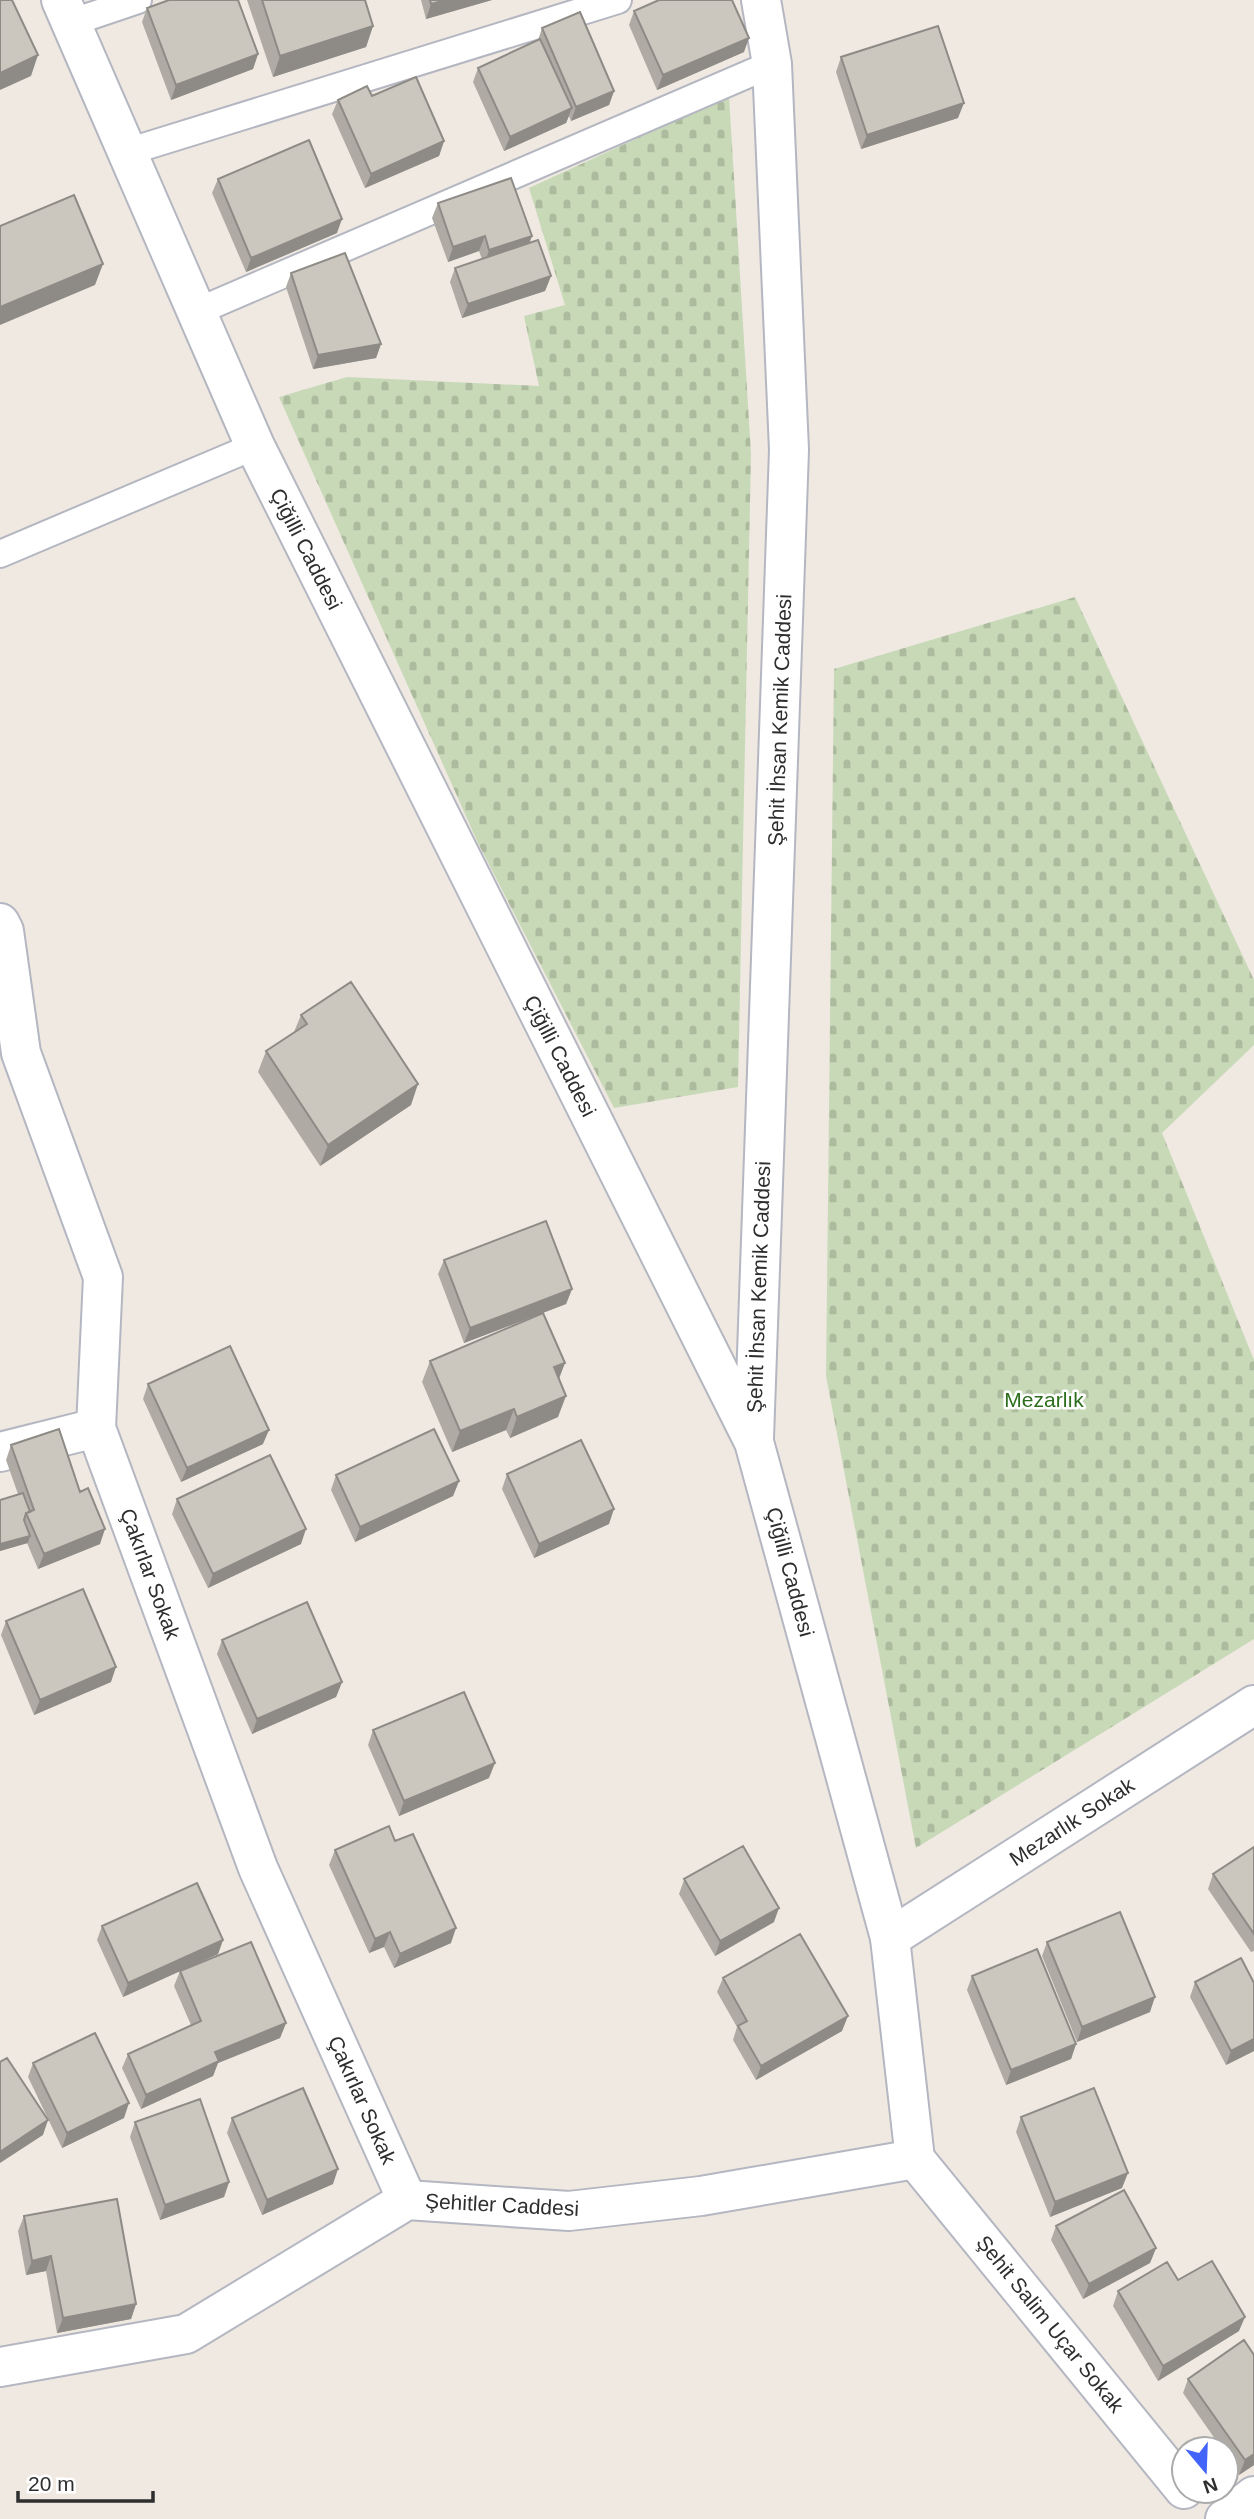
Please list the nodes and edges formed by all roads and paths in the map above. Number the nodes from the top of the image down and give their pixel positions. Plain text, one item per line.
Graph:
1 (138, 0) edge
2 (618, 0) edge
3 (761, 0) edge
4 (65, 11) edge
5 (772, 64) junction
6 (127, 152) junction
7 (196, 312) junction
8 (255, 446) junction
9 (0, 554) edge
10 (0, 923) edge
11 (96, 1428) junction
12 (754, 1442) junction
13 (0, 1452) edge
14 (1254, 1705) edge
15 (890, 1938) junction
16 (915, 2159) junction
17 (407, 2200) junction
18 (0, 2367) edge
19 (1170, 2472) edge
20 (1254, 2496) edge
21 (1197, 2505) edge
22 (1208, 2519) edge
23 (1225, 2519) edge

1 - 4 lane
2 - 6 lane
3 - 5 street, Şehit İhsan Kemik Caddesi
4 - 6 street, Çiğilli Caddesi
5 - 7 lane
5 - 12 street, Şehit İhsan Kemik Caddesi
6 - 7 street, Çiğilli Caddesi
7 - 8 street, Çiğilli Caddesi
8 - 9 lane
8 - 12 street, Çiğilli Caddesi
10 - 11 street, Çakırlar Sokak
11 - 13 street
11 - 17 street, Çakırlar Sokak
12 - 15 street, Çiğilli Caddesi
14 - 15 street, Mezarlık Sokak
15 - 16 street, Çiğilli Caddesi
16 - 17 street, Şehitler Caddesi
16 - 19 street, Şehit Salim Uçar Sokak
17 - 18 street, Şehitler Caddesi
20 - 23 street
21 - 22 street, Şehit Salim Uçar Sokak

